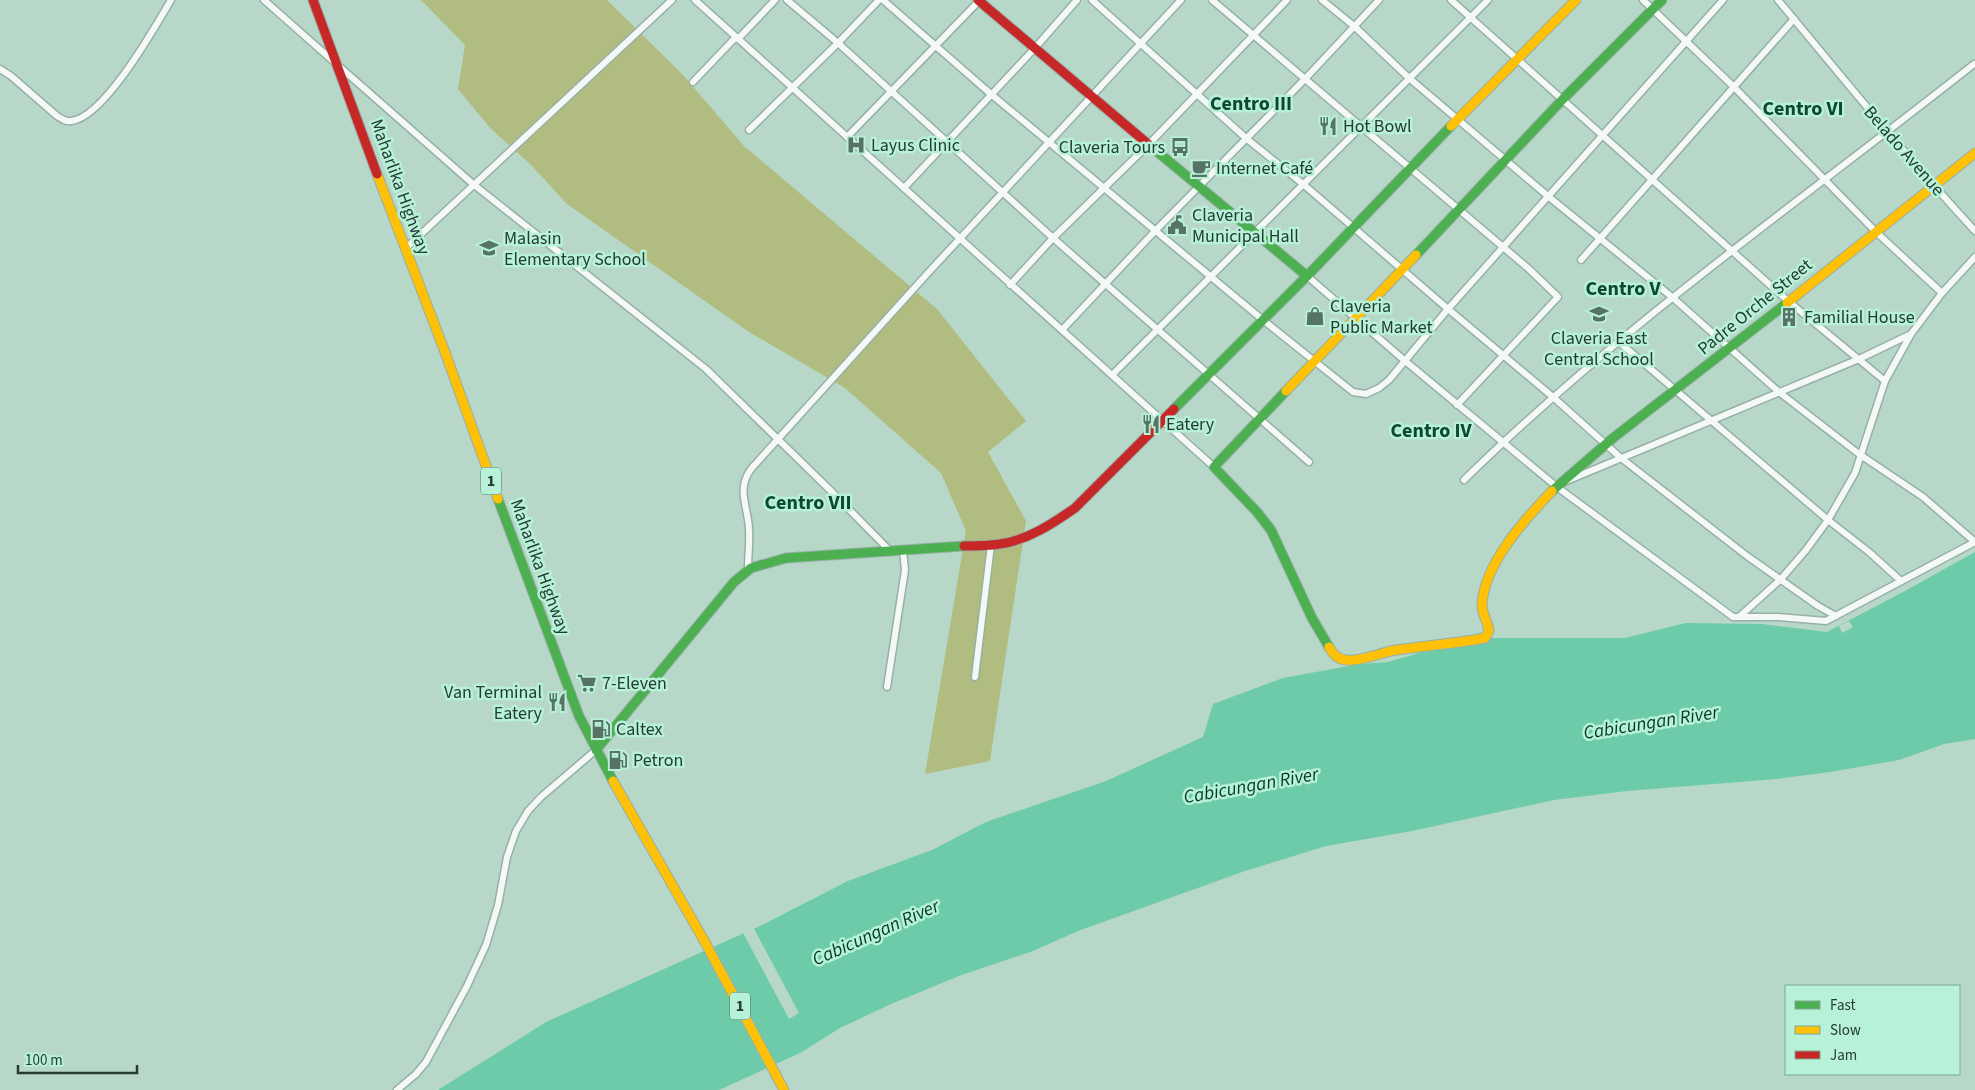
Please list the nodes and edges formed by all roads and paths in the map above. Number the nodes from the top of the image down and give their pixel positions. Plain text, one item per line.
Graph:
1 (171, 0) edge
2 (264, 0) edge
3 (312, 0) edge
4 (672, 0) edge
5 (695, 0) edge
6 (775, 0) edge
7 (787, 0) edge
8 (879, 0) edge
9 (883, 0) edge
10 (979, 0) edge
11 (1077, 0) edge
12 (1092, 0) edge
13 (1181, 0) edge
14 (1212, 0) edge
15 (1287, 0) edge
16 (1322, 0) edge
17 (1379, 0) edge
18 (1451, 0) edge
19 (1488, 0) edge
20 (1576, 0) edge
21 (1644, 0) edge
22 (1662, 0) edge
23 (1723, 0) edge
24 (1778, 0) edge
25 (1653, 10) junction
26 (1471, 18) junction
27 (1794, 19) junction
28 (1354, 26) junction
29 (1253, 35) junction
30 (737, 38) junction
31 (1685, 41) junction
32 (838, 43) junction
33 (1140, 43) junction
34 (935, 47) junction
35 (1035, 48) junction
36 (1518, 58) junction
37 (1974, 64) edge
38 (337, 65) junction
39 (0, 69) edge
40 (1408, 78) junction
41 (1305, 79) junction
42 (693, 82) dead end
43 (1734, 87) junction
44 (792, 88) junction
45 (892, 92) junction
46 (1196, 94) junction
47 (992, 95) junction
48 (1090, 96) junction
49 (1564, 99) junction
50 (1457, 120) junction
51 (1360, 127) junction
52 (749, 130) dead end
53 (1887, 131) junction
54 (1604, 136) junction
55 (847, 137) junction
56 (1247, 139) junction
57 (947, 142) junction
58 (1048, 142) junction
59 (1149, 144) junction
60 (1975, 153) edge
61 (1506, 161) junction
62 (1411, 169) junction
63 (1651, 179) junction
64 (1824, 179) junction
65 (473, 184) junction
66 (1303, 184) junction
67 (1200, 187) junction
68 (1934, 187) junction
69 (904, 188) junction
70 (1104, 188) junction
71 (1002, 192) junction
72 (1549, 198) junction
73 (1458, 210) junction
74 (1353, 228) junction
75 (1156, 230) junction
76 (1975, 231) edge
77 (1256, 232) junction
78 (1876, 232) junction
79 (960, 238) junction
80 (1052, 238) junction
81 (1600, 239) junction
82 (1503, 248) junction
83 (405, 249) junction
84 (1733, 250) junction
85 (1975, 257) edge
86 (1581, 260) dead end
87 (1402, 270) junction
88 (1211, 276) junction
89 (1308, 276) junction
90 (1010, 284) junction
91 (1106, 284) junction
92 (1942, 293) junction
93 (1672, 297) junction
94 (1788, 301) junction
95 (1448, 309) junction
96 (1356, 319) junction
97 (1263, 320) junction
98 (1062, 330) junction
99 (1158, 330) junction
100 (1910, 334) junction
101 (1619, 342) junction
102 (1729, 349) junction
103 (1504, 356) junction
104 (1859, 359) junction
105 (1404, 360) junction
106 (1315, 362) junction
107 (1112, 375) junction
108 (1209, 375) junction
109 (1885, 381) junction
110 (1675, 391) junction
111 (1779, 392) junction
112 (1553, 397) junction
113 (1457, 405) junction
114 (1162, 420) junction
115 (1258, 420) junction
116 (1712, 422) junction
117 (778, 438) junction
118 (1503, 442) junction
119 (1606, 444) junction
120 (1860, 454) junction
121 (1621, 458) junction
122 (1309, 462) dead end
123 (1214, 468) junction
124 (1464, 480) dead end
125 (1559, 486) junction
126 (1828, 520) junction
127 (1975, 542) edge
128 (991, 545) junction
129 (903, 551) junction
130 (890, 552) junction
131 (748, 568) junction
132 (1781, 579) junction
133 (1901, 581) junction
134 (1836, 616) junction
135 (1739, 617) junction
136 (975, 677) dead end
137 (887, 687) dead end
138 (596, 750) junction
139 (397, 1090) edge
140 (784, 1090) edge

1 - 39 street
2 - 38 street
3 - 38 main road, Maharlika Highway / 1
4 - 65 street
5 - 30 street
6 - 30 street
7 - 32 street
8 - 32 street
9 - 34 street
10 - 34 street
10 - 35 main road
11 - 35 street
12 - 33 street
13 - 33 street
14 - 29 street
15 - 29 street
16 - 28 street
17 - 28 street
18 - 26 street
19 - 26 street
20 - 36 main road
21 - 25 street
22 - 25 main road
23 - 31 street
24 - 27 street, Belado Avenue
25 - 31 street
25 - 49 main road
26 - 36 street
26 - 40 street
27 - 43 street
27 - 53 street, Belado Avenue
28 - 40 street
28 - 41 street
29 - 41 street
29 - 46 street
30 - 42 street
30 - 44 street
31 - 43 street
31 - 54 street
32 - 44 street
32 - 45 street
33 - 46 street
33 - 48 street
34 - 45 street
34 - 47 street
35 - 47 street
35 - 48 main road
36 - 49 street
36 - 50 main road
37 - 53 street
38 - 65 street
38 - 83 main road, Maharlika Highway / 1
40 - 50 street
40 - 51 street
41 - 51 street
41 - 56 street
43 - 63 street
43 - 64 street
44 - 52 street
44 - 55 street
45 - 55 street
45 - 57 street
46 - 56 street
46 - 59 street
47 - 57 street
47 - 58 street
48 - 58 street
48 - 59 main road
49 - 54 street
49 - 61 main road
50 - 61 street
50 - 62 main road
51 - 62 street
51 - 66 street
53 - 64 street
53 - 68 street, Belado Avenue
54 - 63 street
54 - 72 street
55 - 69 street
56 - 66 street
56 - 67 street
57 - 69 street
57 - 71 street
58 - 70 street
58 - 71 street
59 - 67 main road
59 - 70 street
60 - 68 main road, Padre Orche Street
61 - 72 street
61 - 73 main road
62 - 73 street
62 - 74 main road
63 - 81 street
63 - 84 street
64 - 78 street
64 - 84 street
65 - 83 street
65 - 117 street
66 - 74 street
66 - 77 street
67 - 75 street
67 - 77 main road
68 - 76 street, Belado Avenue
68 - 78 main road, Padre Orche Street
69 - 79 street
70 - 75 street
70 - 80 street
71 - 79 street
71 - 80 street
72 - 81 street
72 - 82 street
73 - 82 street
73 - 87 main road
74 - 87 street
74 - 89 main road
75 - 88 street
75 - 91 street
77 - 88 street
77 - 89 main road
78 - 92 street
78 - 94 main road, Padre Orche Street
79 - 90 street
79 - 117 street
80 - 90 street
80 - 91 street
81 - 86 street
81 - 93 street
82 - 95 street
82 - 103 street
83 - 138 main road, Maharlika Highway / 1
84 - 93 street
84 - 94 street
85 - 92 street
87 - 95 street
87 - 96 main road
88 - 97 street
88 - 99 street
89 - 96 street
89 - 97 main road
90 - 98 street
91 - 98 street
91 - 99 street
92 - 100 street
93 - 101 street
93 - 102 street
94 - 102 main road, Padre Orche Street
94 - 104 street
95 - 103 street
95 - 105 street
96 - 105 street
96 - 106 main road
97 - 106 street
97 - 108 main road
98 - 107 street
99 - 107 street
99 - 108 street
100 - 104 street
100 - 109 street
101 - 110 street
101 - 112 street
102 - 110 main road, Padre Orche Street
102 - 111 street
103 - 112 street
103 - 113 street
104 - 109 street
104 - 111 street
105 - 106 street
105 - 113 street
106 - 115 main road
107 - 114 street
108 - 114 main road
108 - 115 street
109 - 120 street
110 - 116 street
110 - 119 main road, Padre Orche Street
111 - 116 street
111 - 120 street
112 - 118 street
112 - 119 street
113 - 118 street
114 - 123 street
114 - 128 main road
115 - 122 street
115 - 123 main road
116 - 121 street
116 - 126 street
117 - 130 street
117 - 131 street
118 - 124 street
118 - 125 street
119 - 121 street
119 - 125 main road, Padre Orche Street
120 - 126 street
120 - 127 street
121 - 125 street
121 - 132 street
123 - 125 main road, Padre Orche Street
125 - 135 street
126 - 132 street
126 - 133 street
127 - 133 street
128 - 129 main road
128 - 136 street
129 - 130 main road
129 - 137 street
130 - 131 main road
131 - 138 main road
132 - 134 street
132 - 135 street
133 - 134 street
134 - 135 street
138 - 139 street
138 - 140 main road, Maharlika Highway / 1

